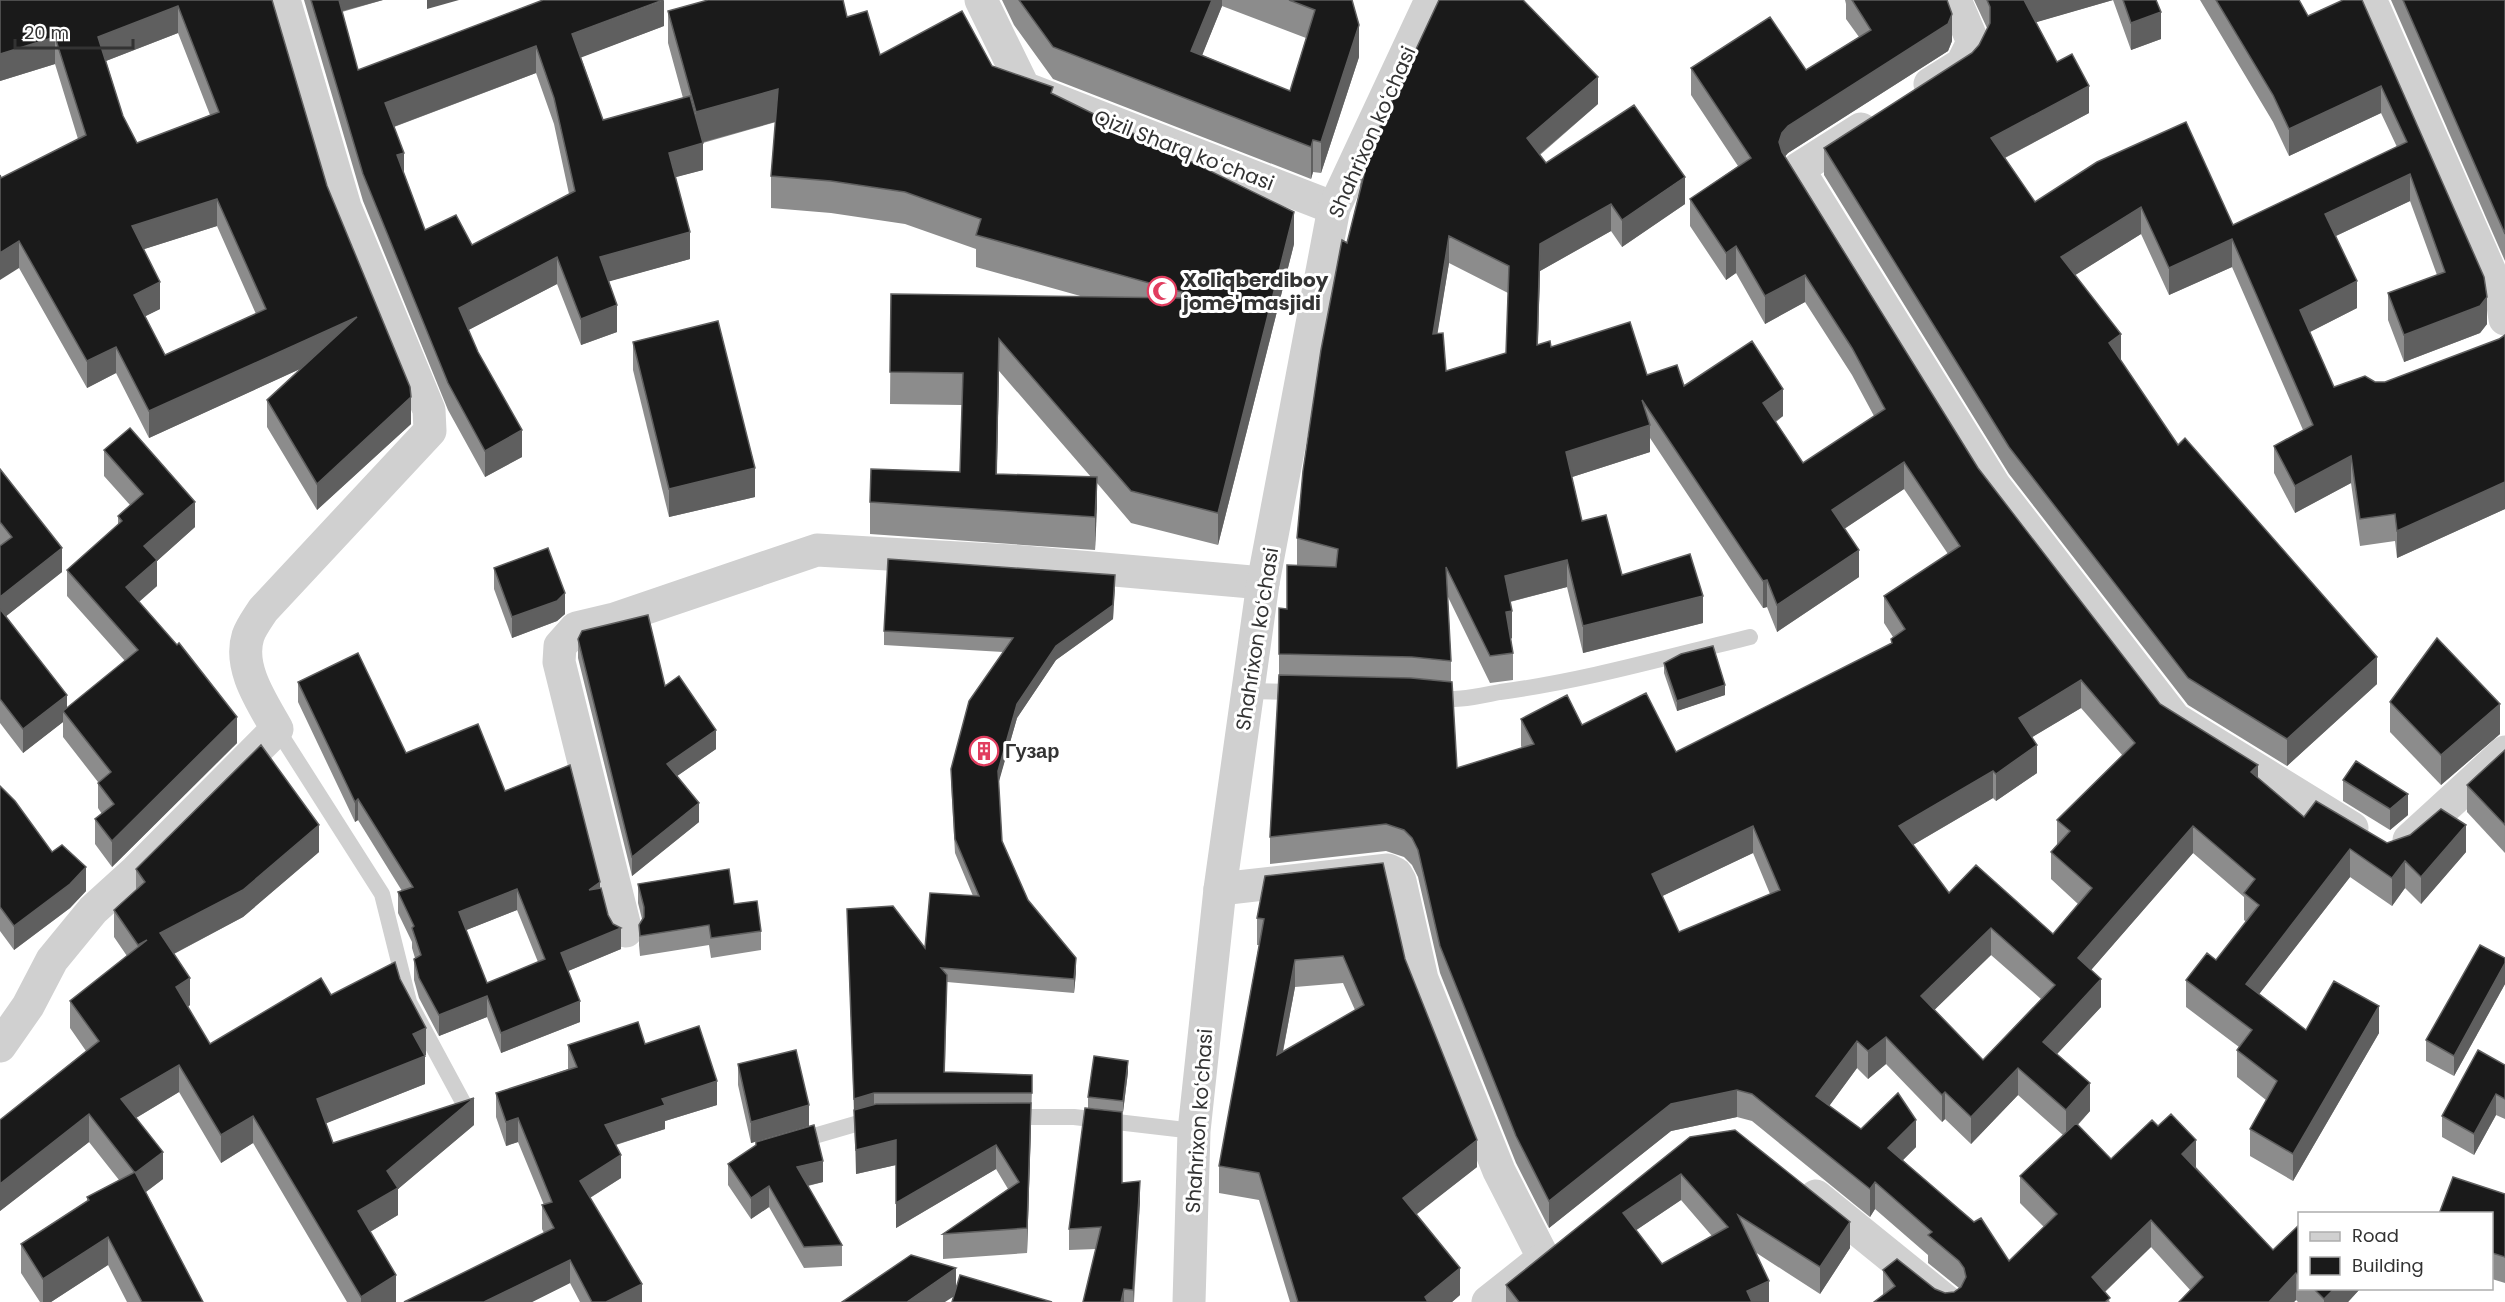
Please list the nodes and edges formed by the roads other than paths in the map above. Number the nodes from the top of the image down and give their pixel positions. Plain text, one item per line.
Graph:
1 (284, 0) edge
2 (981, 0) edge
3 (1431, 0) edge
4 (1955, 0) edge
5 (2366, 0) edge
6 (1334, 208) junction
7 (2505, 319) edge
8 (1263, 583) junction
9 (1750, 637) dead end
10 (1248, 691) junction
11 (1318, 693) edge
12 (1412, 694) edge
13 (277, 729) junction
14 (2505, 752) edge
15 (1220, 889) junction
16 (626, 931) dead end
17 (0, 1045) edge
18 (464, 1104) edge
19 (992, 1117) edge
20 (898, 1118) edge
21 (1194, 1131) junction
22 (786, 1144) edge
23 (1796, 1180) edge
24 (1571, 1235) edge
25 (1543, 1257) junction
26 (1189, 1302) edge
27 (1488, 1302) edge
28 (1947, 1302) edge

1 - 13 street
2 - 6 street, Qizil Sharq koʻchasi
3 - 6 street, Shahrixon koʻchasi
4 - 14 street
5 - 7 street
6 - 8 street, Shahrixon koʻchasi
8 - 10 street, Shahrixon koʻchasi
8 - 16 street
9 - 12 lane
10 - 11 lane
10 - 15 street, Shahrixon koʻchasi
13 - 17 street
13 - 18 lane
15 - 21 street, Shahrixon koʻchasi
15 - 25 street
19 - 21 lane
20 - 22 lane
21 - 26 street, Shahrixon koʻchasi
23 - 28 street
24 - 25 street
25 - 27 street

